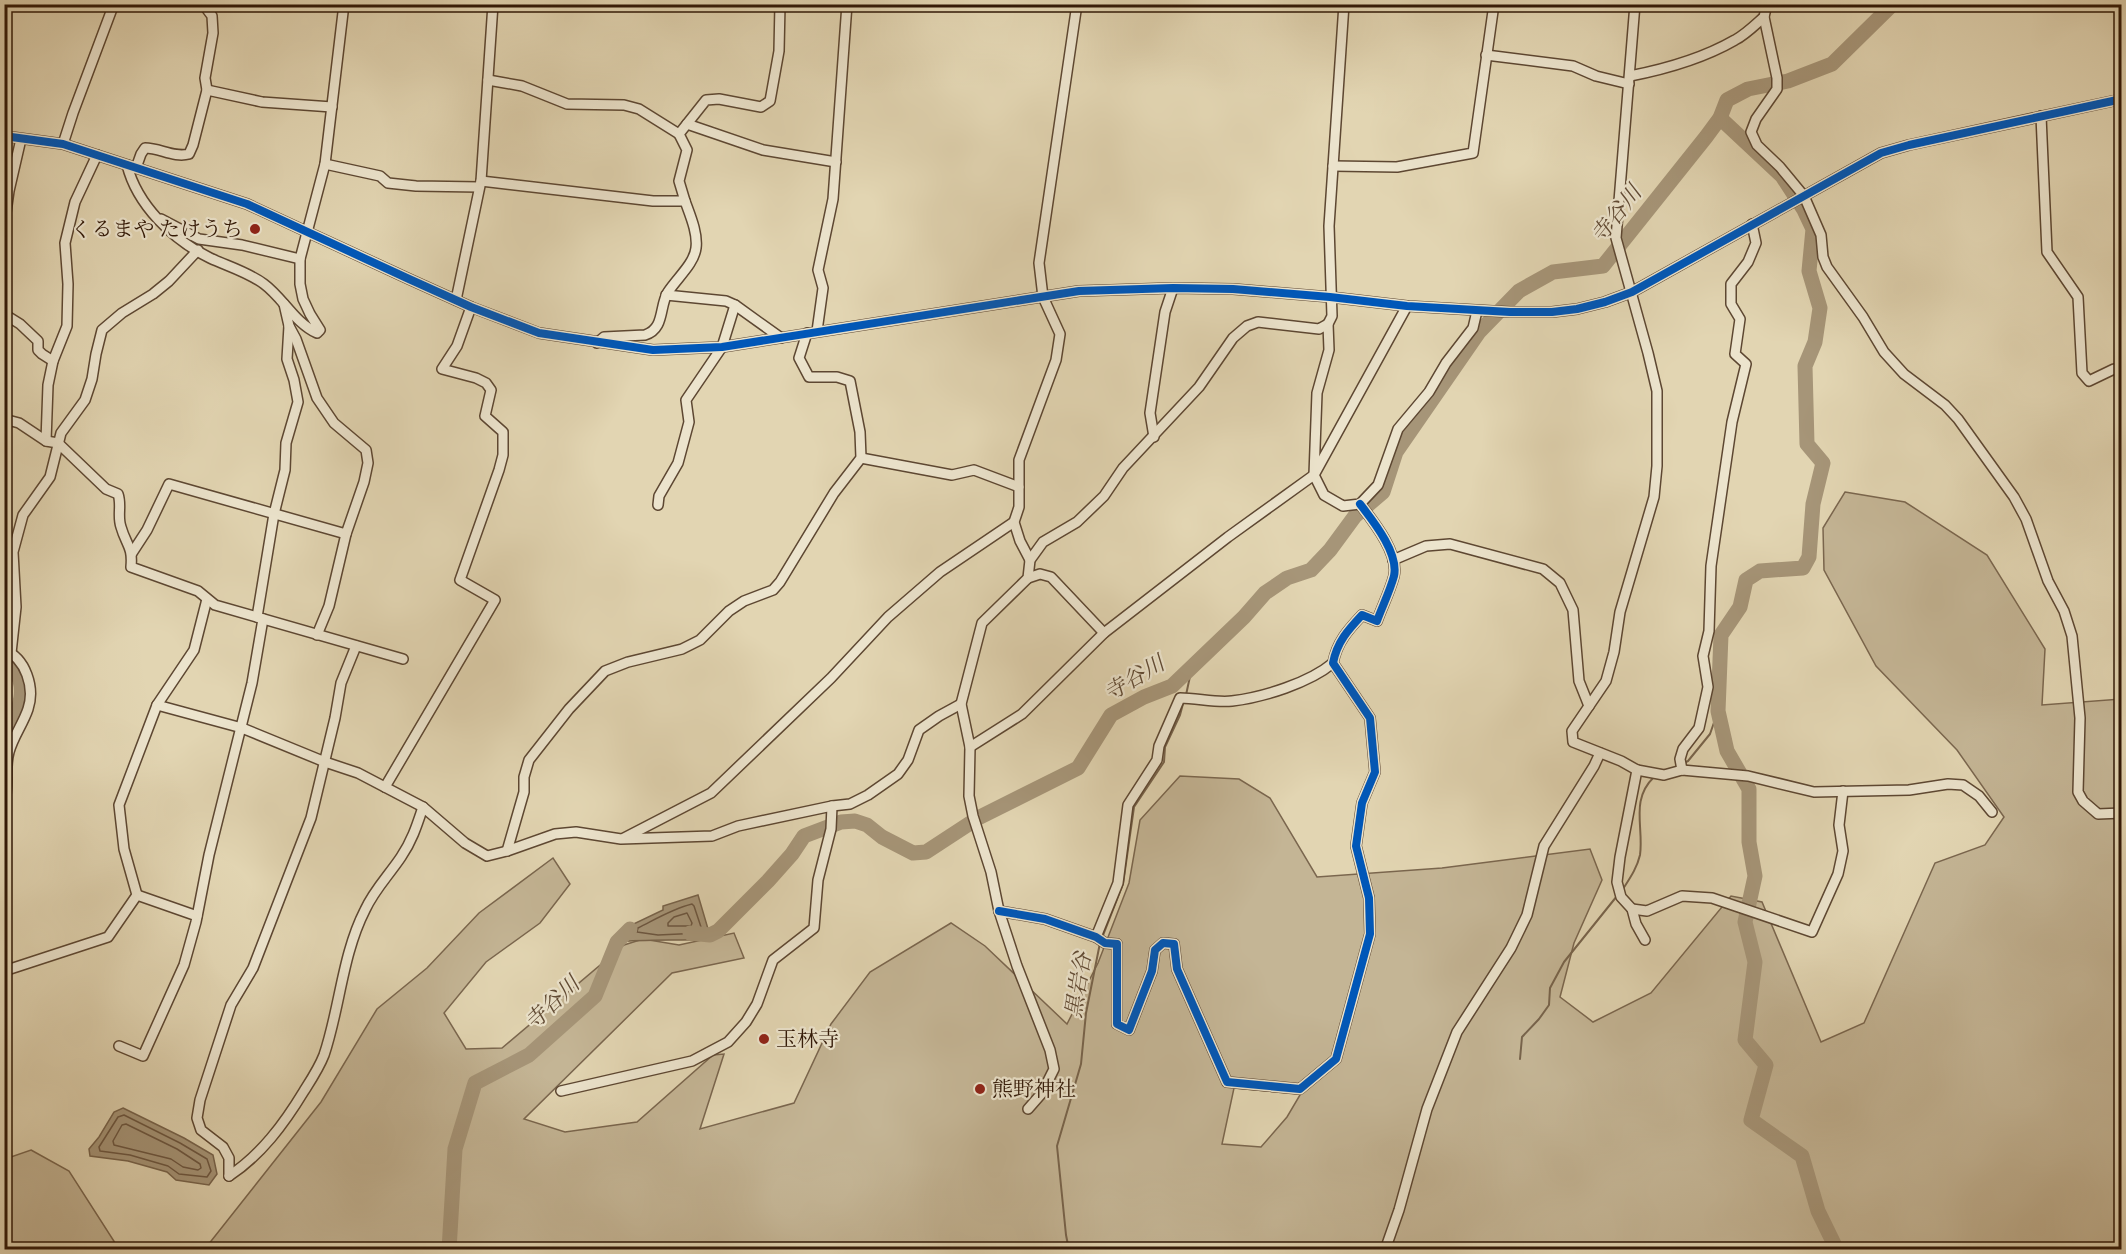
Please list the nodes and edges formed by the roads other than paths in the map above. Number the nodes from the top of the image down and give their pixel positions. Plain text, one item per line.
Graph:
1 (6, 4) edge
2 (117, 4) edge
3 (203, 4) edge
4 (344, 4) edge
5 (492, 4) edge
6 (780, 4) edge
7 (847, 4) edge
8 (1077, 4) edge
9 (1344, 4) edge
10 (1494, 4) edge
11 (1635, 4) edge
12 (1767, 4) edge
13 (2120, 4) edge
14 (4, 9) edge
15 (2121, 10) edge
16 (1764, 17) junction
17 (1486, 55) junction
18 (488, 80) junction
19 (1630, 80) junction
20 (207, 90) junction
21 (2121, 99) edge
22 (332, 107) junction
23 (2041, 116) junction
24 (687, 124) junction
25 (679, 135) junction
26 (4, 136) edge
27 (21, 139) junction
28 (63, 144) junction
29 (97, 155) junction
30 (836, 162) junction
31 (325, 164) junction
32 (1334, 166) junction
33 (131, 167) junction
34 (480, 184) junction
35 (1804, 196) junction
36 (685, 201) junction
37 (156, 217) junction
38 (1752, 224) junction
39 (4, 227) edge
40 (306, 231) junction
41 (195, 249) junction
42 (300, 259) junction
43 (1173, 288) junction
44 (1632, 292) junction
45 (666, 295) junction
46 (1043, 297) junction
47 (1330, 297) junction
48 (456, 300) junction
49 (283, 302) junction
50 (735, 305) junction
51 (1407, 306) junction
52 (471, 307) junction
53 (1477, 311) junction
54 (4, 314) edge
55 (1328, 324) junction
56 (288, 326) junction
57 (812, 332) junction
58 (781, 338) junction
59 (597, 343) junction
60 (722, 347) junction
61 (53, 361) junction
62 (2121, 369) edge
63 (4, 419) edge
64 (1154, 437) junction
65 (46, 441) junction
66 (58, 443) junction
67 (861, 458) junction
68 (1314, 475) junction
69 (1019, 487) junction
70 (1360, 504) junction
71 (658, 505) dead end
72 (274, 514) junction
73 (1014, 522) junction
74 (346, 534) junction
75 (132, 553) junction
76 (1030, 560) junction
77 (1393, 560) junction
78 (1028, 578) junction
79 (207, 598) junction
80 (260, 618) junction
81 (1104, 633) junction
82 (317, 635) junction
83 (356, 646) junction
84 (8, 652) edge
85 (403, 659) dead end
86 (1333, 663) junction
87 (961, 704) junction
88 (157, 705) junction
89 (1589, 706) junction
90 (242, 728) junction
91 (970, 747) junction
92 (1600, 753) junction
93 (325, 762) junction
94 (1682, 770) junction
95 (1637, 771) junction
96 (385, 787) junction
97 (1844, 791) junction
98 (4, 802) edge
99 (832, 806) junction
100 (423, 807) junction
101 (1992, 812) dead end
102 (2121, 813) edge
103 (621, 840) junction
104 (507, 851) junction
105 (138, 895) junction
106 (1632, 909) junction
107 (999, 911) junction
108 (197, 916) junction
109 (1099, 939) junction
110 (1645, 940) dead end
111 (4, 971) edge
112 (119, 1046) dead end
113 (561, 1091) dead end
114 (1028, 1109) dead end
115 (1385, 1250) edge

1 - 14 street
2 - 28 street
3 - 20 street
4 - 22 street
5 - 18 street
6 - 24 street
7 - 30 street
8 - 46 street
9 - 32 street
10 - 17 street
11 - 19 street
12 - 16 street
13 - 15 street
16 - 19 street
16 - 35 street
17 - 19 street
17 - 32 street
18 - 25 street
18 - 34 street
19 - 44 street
20 - 22 street
20 - 33 street
21 - 23 street
22 - 31 street
23 - 35 street
23 - 62 street
24 - 25 street
24 - 30 street
25 - 36 street
26 - 27 street
27 - 28 street
27 - 39 street
28 - 29 street
29 - 33 street
29 - 61 street
30 - 57 street
31 - 34 street
31 - 40 street
32 - 47 street
33 - 37 street
33 - 40 street
34 - 36 street
34 - 48 street
35 - 38 street
35 - 102 street
36 - 45 street
37 - 41 street
37 - 42 street
38 - 44 street
38 - 94 street
40 - 42 street
40 - 48 street
41 - 49 street
41 - 66 street
42 - 49 street
43 - 46 street
43 - 47 street
43 - 64 street
44 - 53 street
44 - 89 street
45 - 50 street
45 - 59 street
46 - 57 street
46 - 69 street
47 - 51 street
47 - 55 street
48 - 52 street
49 - 56 street
50 - 58 street
50 - 60 street
51 - 53 street
51 - 68 street
52 - 59 street
52 - 96 street
53 - 70 street
54 - 61 street
55 - 64 street
55 - 68 street
56 - 72 street
56 - 74 street
57 - 58 street
57 - 67 street
58 - 60 street
59 - 60 street
60 - 71 street
61 - 65 street
63 - 65 street
64 - 76 street
65 - 66 street
66 - 75 street
66 - 84 street
67 - 69 street
67 - 104 street
68 - 70 street
68 - 81 street
69 - 73 street
70 - 77 street
72 - 74 street
72 - 75 street
72 - 80 street
73 - 76 street
73 - 103 street
74 - 82 street
75 - 79 street
76 - 78 street
77 - 86 street
77 - 89 street
78 - 81 street
78 - 87 street
79 - 80 street
79 - 88 street
80 - 82 street
80 - 90 street
81 - 91 street
82 - 83 street
83 - 85 street
83 - 93 street
84 - 98 street
86 - 109 street
86 - 109 street
87 - 91 street
87 - 99 street
88 - 90 street
88 - 105 street
89 - 92 street
90 - 93 street
90 - 108 street
91 - 107 street
92 - 95 street
92 - 115 street
93 - 96 street
93 - 100 street
94 - 95 street
94 - 97 street
95 - 106 street
96 - 100 street
97 - 101 street
97 - 106 street
99 - 103 street
99 - 113 street
100 - 104 street
103 - 104 street
105 - 108 street
105 - 111 street
106 - 110 street
107 - 109 street
107 - 114 street
108 - 112 street

